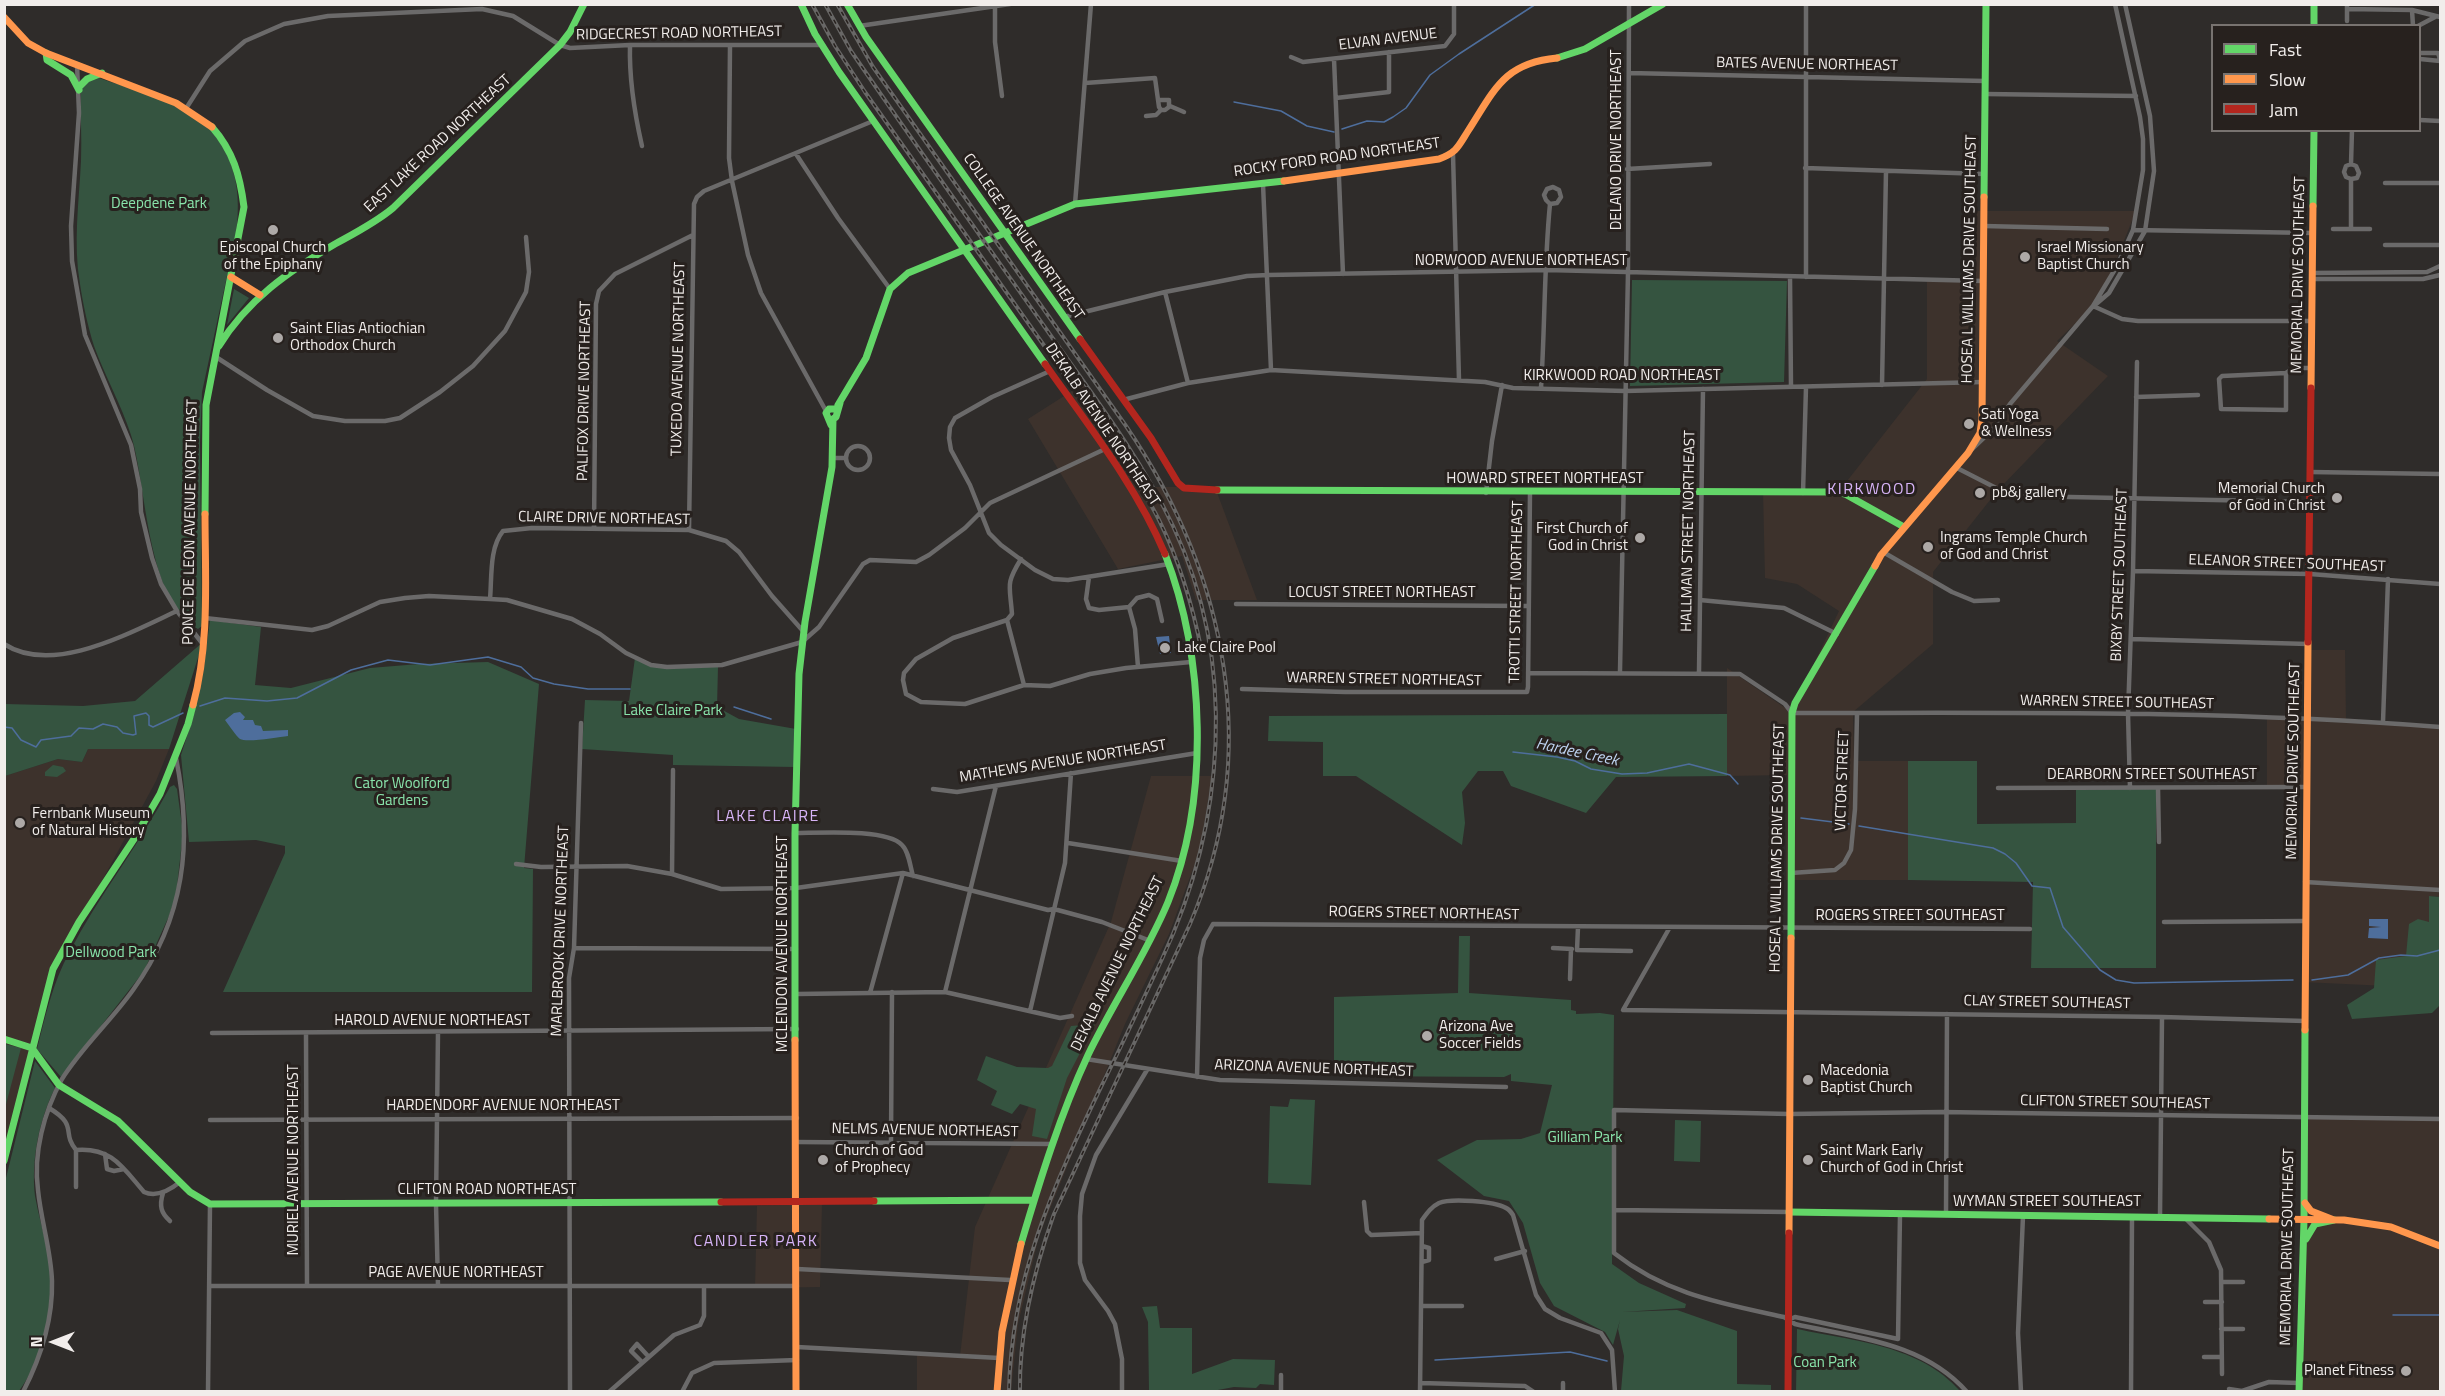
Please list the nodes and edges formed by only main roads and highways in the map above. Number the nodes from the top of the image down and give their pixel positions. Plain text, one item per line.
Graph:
1 (584, 4) edge
2 (801, 4) edge
3 (847, 4) edge
4 (1663, 4) edge
5 (1986, 4) edge
6 (2314, 4) edge
7 (4, 17) edge
8 (2314, 24) edge
9 (46, 53) junction
10 (102, 73) junction
11 (2314, 132) edge
12 (1003, 233) junction
13 (963, 249) junction
14 (231, 277) junction
15 (260, 295) junction
16 (214, 355) junction
17 (833, 415) joint
18 (1178, 483) joint
19 (1904, 527) junction
20 (4, 1039) edge
21 (32, 1048) junction
22 (4, 1161) edge
23 (1034, 1200) junction
24 (796, 1202) junction
25 (2304, 1202) junction
26 (1789, 1212) junction
27 (2304, 1220) junction
28 (2334, 1220) junction
29 (2303, 1246) junction
30 (2440, 1246) edge
31 (796, 1392) edge
32 (997, 1392) edge
33 (1788, 1392) edge
34 (2298, 1392) edge

1 - 15 main road, EAST LAKE ROAD NORTHEAST
2 - 13 main road, DEKALB AVENUE NORTHEAST
3 - 12 main road, COLLEGE AVENUE NORTHEAST
4 - 12 main road, ROCKY FORD ROAD NORTHEAST
5 - 19 main road, HOSEA L WILLIAMS DRIVE SOUTHEAST
6 - 8 main road
7 - 9 main road, PONCE DE LEON AVENUE NORTHEAST
9 - 10 main road, PONCE DE LEON AVENUE NORTHEAST
9 - 10 main road
10 - 14 main road, PONCE DE LEON AVENUE NORTHEAST
11 - 25 main road, MEMORIAL DRIVE SOUTHEAST
12 - 13 main road, ROCKY FORD ROAD NORTHEAST
12 - 18 main road, COLLEGE AVENUE NORTHEAST
13 - 17 main road, ROCKY FORD ROAD NORTHEAST
13 - 23 main road, DEKALB AVENUE NORTHEAST
14 - 15 main road
14 - 16 main road, PONCE DE LEON AVENUE NORTHEAST
15 - 16 main road, EAST LAKE ROAD NORTHEAST
16 - 21 main road, PONCE DE LEON AVENUE NORTHEAST
17 - 24 main road, MCLENDON AVENUE NORTHEAST
18 - 19 main road, HOWARD STREET NORTHEAST
19 - 26 main road, HOSEA L WILLIAMS DRIVE SOUTHEAST
20 - 21 main road
21 - 22 main road, PONCE DE LEON AVENUE NORTHEAST
21 - 24 main road, CLIFTON ROAD NORTHEAST
23 - 24 main road, CLIFTON ROAD NORTHEAST
23 - 32 main road, DEKALB AVENUE NORTHEAST
24 - 31 main road, MCLENDON AVENUE NORTHEAST
25 - 27 main road, MEMORIAL DRIVE SOUTHEAST
25 - 28 main road
26 - 27 main road, WYMAN STREET SOUTHEAST
26 - 33 main road, HOSEA L WILLIAMS DRIVE SOUTHEAST
27 - 28 main road, WYMAN STREET SOUTHEAST
27 - 29 main road, MEMORIAL DRIVE SOUTHEAST
28 - 29 main road
28 - 30 main road
29 - 34 main road, MEMORIAL DRIVE SOUTHEAST

